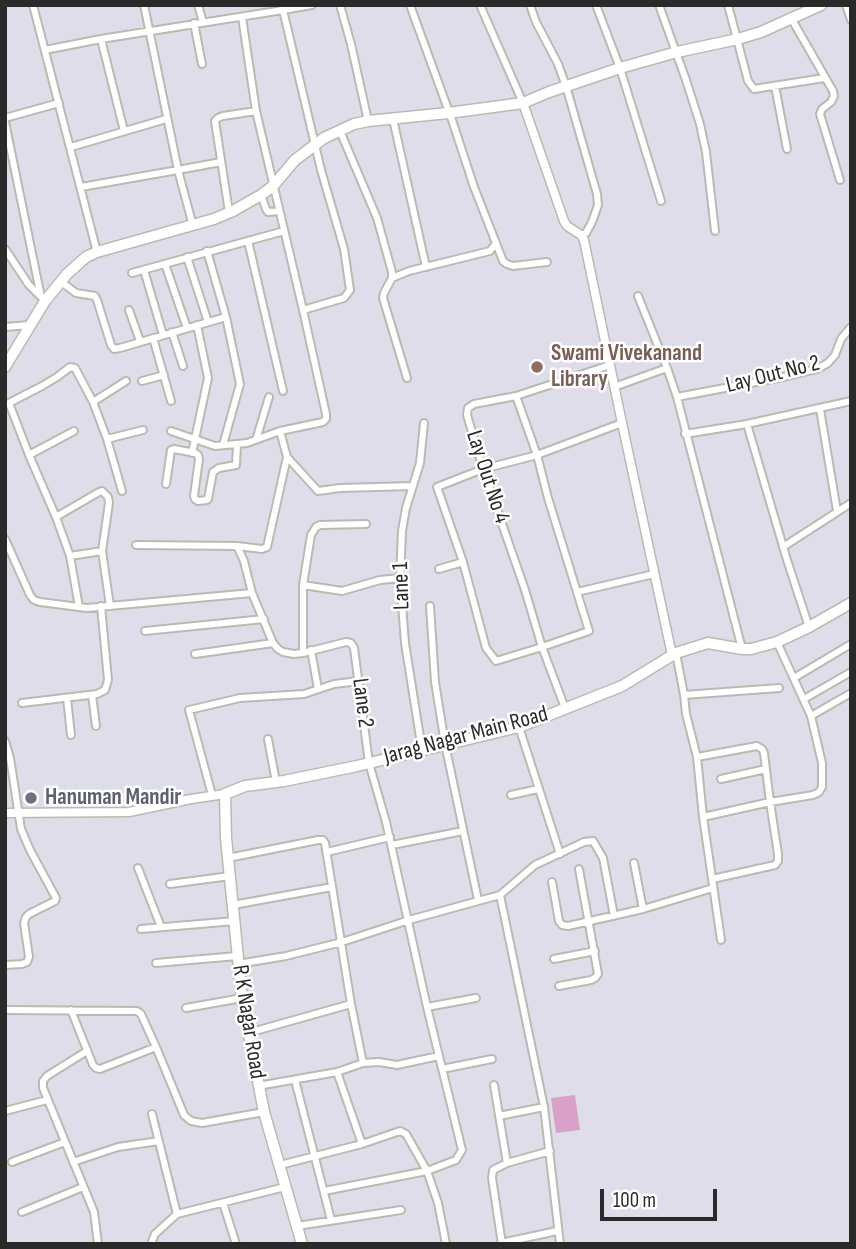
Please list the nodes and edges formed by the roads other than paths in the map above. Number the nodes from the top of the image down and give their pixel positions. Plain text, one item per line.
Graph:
1 (33, 5) edge
2 (144, 5) edge
3 (198, 5) edge
4 (312, 5) edge
5 (340, 5) edge
6 (410, 5) edge
7 (480, 5) edge
8 (530, 5) edge
9 (596, 5) edge
10 (659, 5) edge
11 (728, 5) edge
12 (821, 5) edge
13 (846, 5) edge
14 (282, 7) edge
15 (242, 16) junction
16 (791, 18) junction
17 (851, 20) edge
18 (203, 22) junction
19 (194, 23) junction
20 (149, 31) junction
21 (101, 39) junction
22 (738, 39) junction
23 (45, 50) junction
24 (677, 52) junction
25 (201, 64) dead end
26 (620, 68) junction
27 (824, 78) junction
28 (566, 86) junction
29 (775, 86) junction
30 (59, 103) junction
31 (523, 103) junction
32 (256, 111) junction
33 (449, 114) junction
34 (166, 119) junction
35 (393, 119) junction
36 (5, 120) edge
37 (368, 121) junction
38 (124, 131) junction
39 (340, 131) junction
40 (315, 146) junction
41 (71, 147) junction
42 (787, 149) dead end
43 (221, 162) junction
44 (178, 170) junction
45 (839, 180) dead end
46 (274, 186) junction
47 (81, 187) junction
48 (261, 195) junction
49 (662, 201) dead end
50 (279, 211) junction
51 (229, 212) junction
52 (192, 226) junction
53 (284, 231) junction
54 (715, 231) dead end
55 (583, 237) junction
56 (248, 241) junction
57 (498, 247) junction
58 (5, 248) edge
59 (207, 251) junction
60 (97, 252) junction
61 (187, 257) junction
62 (547, 262) dead end
63 (165, 264) junction
64 (426, 267) junction
65 (144, 270) junction
66 (132, 273) dead end
67 (392, 278) junction
68 (60, 281) junction
69 (638, 296) dead end
70 (43, 299) junction
71 (129, 310) dead end
72 (303, 310) junction
73 (226, 317) junction
74 (208, 322) junction
75 (30, 325) junction
76 (197, 325) junction
77 (5, 327) edge
78 (851, 327) edge
79 (187, 328) junction
80 (172, 332) junction
81 (163, 335) junction
82 (153, 338) junction
83 (140, 341) junction
84 (610, 365) junction
85 (5, 366) edge
86 (183, 366) dead end
87 (667, 368) junction
88 (164, 375) junction
89 (407, 379) dead end
90 (126, 381) dead end
91 (142, 381) dead end
92 (614, 387) junction
93 (283, 391) dead end
94 (516, 396) junction
95 (270, 397) dead end
96 (677, 397) junction
97 (171, 401) dead end
98 (851, 401) edge
99 (93, 402) junction
100 (7, 404) edge
101 (820, 409) junction
102 (424, 423) dead end
103 (622, 424) junction
104 (747, 424) junction
105 (142, 430) dead end
106 (74, 431) dead end
107 (171, 431) dead end
108 (281, 434) junction
109 (685, 434) junction
110 (107, 439) junction
111 (256, 440) junction
112 (223, 445) junction
113 (193, 446) junction
114 (237, 451) junction
115 (29, 455) junction
116 (537, 455) junction
117 (287, 457) junction
118 (483, 469) junction
119 (166, 484) dead end
120 (412, 486) junction
121 (122, 491) dead end
122 (851, 503) edge
123 (837, 511) junction
124 (56, 517) junction
125 (366, 524) dead end
126 (5, 539) edge
127 (136, 545) dead end
128 (237, 546) junction
129 (783, 547) junction
130 (102, 551) junction
131 (70, 556) junction
132 (463, 562) junction
133 (439, 569) dead end
134 (654, 574) junction
135 (400, 578) junction
136 (303, 585) junction
137 (577, 592) junction
138 (252, 593) junction
139 (101, 606) junction
140 (110, 606) junction
141 (430, 606) dead end
142 (79, 607) junction
143 (849, 608) edge
144 (264, 619) junction
145 (808, 626) junction
146 (145, 631) dead end
147 (777, 642) junction
148 (273, 643) junction
149 (851, 644) edge
150 (542, 647) junction
151 (743, 649) junction
152 (311, 650) junction
153 (303, 653) junction
154 (195, 654) dead end
155 (674, 654) junction
156 (851, 672) edge
157 (794, 678) junction
158 (359, 681) junction
159 (779, 688) dead end
160 (318, 689) junction
161 (851, 693) edge
162 (92, 695) junction
163 (684, 695) junction
164 (67, 698) junction
165 (804, 699) junction
166 (22, 703) dead end
167 (565, 708) junction
168 (811, 716) junction
169 (96, 726) dead end
170 (519, 727) junction
171 (71, 735) dead end
172 (268, 739) dead end
173 (5, 741) edge
174 (445, 744) junction
175 (422, 750) junction
176 (697, 757) junction
177 (369, 763) junction
178 (766, 769) junction
179 (720, 779) dead end
180 (276, 782) junction
181 (538, 789) junction
182 (225, 794) junction
183 (212, 795) junction
184 (511, 795) dead end
185 (770, 802) junction
186 (5, 813) edge
187 (18, 813) junction
188 (703, 817) junction
189 (463, 831) junction
190 (391, 841) junction
191 (327, 852) junction
192 (560, 854) junction
193 (228, 858) junction
194 (634, 863) dead end
195 (138, 868) dead end
196 (579, 869) dead end
197 (230, 876) junction
198 (712, 879) junction
199 (552, 882) dead end
200 (170, 884) dead end
201 (332, 887) junction
202 (713, 888) junction
203 (500, 895) junction
204 (478, 900) junction
205 (233, 905) junction
206 (643, 909) junction
207 (614, 916) junction
208 (409, 920) junction
209 (235, 921) junction
210 (589, 922) junction
211 (161, 927) junction
212 (141, 929) dead end
213 (721, 940) dead end
214 (342, 942) junction
215 (595, 951) junction
216 (554, 959) dead end
217 (238, 960) junction
218 (156, 963) dead end
219 (5, 965) edge
220 (559, 986) dead end
221 (242, 998) junction
222 (476, 998) dead end
223 (351, 1004) junction
224 (427, 1007) junction
225 (186, 1008) dead end
226 (5, 1010) edge
227 (71, 1010) junction
228 (248, 1033) junction
229 (156, 1047) junction
230 (87, 1051) junction
231 (439, 1056) junction
232 (492, 1059) dead end
233 (363, 1063) junction
234 (442, 1069) junction
235 (337, 1072) junction
236 (295, 1080) junction
237 (494, 1085) dead end
238 (258, 1086) junction
239 (47, 1100) junction
240 (544, 1107) junction
241 (5, 1111) edge
242 (264, 1112) junction
243 (152, 1114) dead end
244 (499, 1116) junction
245 (159, 1141) junction
246 (65, 1142) junction
247 (362, 1144) junction
248 (550, 1151) junction
249 (314, 1156) junction
250 (12, 1162) dead end
251 (73, 1162) junction
252 (507, 1163) junction
253 (280, 1165) junction
254 (427, 1171) junction
255 (83, 1187) junction
256 (285, 1187) junction
257 (324, 1191) junction
258 (223, 1203) junction
259 (401, 1210) dead end
260 (22, 1212) dead end
261 (177, 1214) junction
262 (331, 1220) junction
263 (298, 1226) junction
264 (557, 1231) junction
265 (98, 1244) edge
266 (151, 1244) edge
267 (236, 1244) edge
268 (302, 1244) edge
269 (446, 1244) edge
270 (501, 1244) edge
271 (560, 1244) edge

1 - 23 street
2 - 20 street
3 - 18 street
4 - 14 street
5 - 37 street
6 - 33 street
7 - 31 street
8 - 28 street
9 - 26 street
10 - 24 street
11 - 22 street
12 - 16 main road
13 - 17 street
14 - 15 street
14 - 40 street
15 - 18 street
15 - 32 street
16 - 22 main road
16 - 27 street
18 - 19 street
19 - 20 street
19 - 25 street
20 - 21 street
20 - 34 street
21 - 23 street
21 - 38 street
22 - 24 main road
22 - 29 street
23 - 30 street
24 - 26 main road
24 - 54 street
26 - 28 main road
26 - 49 street
27 - 29 street
27 - 45 street
28 - 31 main road
28 - 55 street
29 - 42 street
30 - 36 street
30 - 41 street
31 - 33 main road
31 - 55 street
32 - 43 street
32 - 46 street
33 - 35 main road
33 - 57 street
34 - 38 street
34 - 44 street
35 - 37 main road
35 - 64 street
36 - 70 street
37 - 39 main road
38 - 41 street
39 - 40 main road
39 - 67 street
40 - 46 main road
40 - 72 street
41 - 47 street
43 - 44 street
43 - 51 street
44 - 47 street
44 - 52 street
46 - 48 main road
46 - 50 street
47 - 60 street
48 - 50 street
48 - 51 main road
50 - 53 street
51 - 52 main road
52 - 60 main road
53 - 56 street
53 - 72 street
55 - 84 street
56 - 59 street
56 - 93 street
57 - 62 street
57 - 64 street
58 - 70 street
59 - 61 street
59 - 73 street
60 - 68 main road
61 - 63 street
61 - 74 street
63 - 65 street
63 - 79 street
64 - 67 street
65 - 66 street
65 - 81 street
67 - 89 street
68 - 70 main road
68 - 83 street
69 - 87 street
70 - 75 main road
71 - 83 street
72 - 108 street
73 - 74 street
73 - 112 street
74 - 76 street
75 - 77 street
75 - 85 main road
76 - 79 street
76 - 113 street
78 - 96 street, Lay Out No 2
79 - 80 street
80 - 81 street
80 - 86 street
81 - 82 street
82 - 83 street
82 - 88 street
84 - 92 street
84 - 94 street, Lay Out No 4
87 - 92 street
87 - 96 street
88 - 91 street
88 - 97 street
90 - 99 street
92 - 103 street
94 - 116 street
94 - 118 street, Lay Out No 4
95 - 111 street
96 - 109 street
98 - 101 street
99 - 100 street
99 - 110 street
100 - 115 street
101 - 104 street
101 - 123 street
102 - 120 street, Lane 1
103 - 116 street
103 - 134 street
104 - 109 street
104 - 129 street
105 - 110 street
106 - 115 street
107 - 113 street
108 - 111 street
108 - 117 street
109 - 151 street
110 - 121 street
111 - 114 street
112 - 113 street
112 - 114 street
113 - 114 street
113 - 119 street
115 - 124 street
116 - 118 street
116 - 137 street
117 - 120 street
117 - 128 street
118 - 132 street
118 - 150 street, Lay Out No 4
120 - 135 street, Lane 1
122 - 123 street
123 - 129 street
124 - 130 street
124 - 131 street
125 - 136 street
126 - 142 street
127 - 128 street
128 - 138 street
129 - 145 street
130 - 131 street
130 - 140 street
131 - 142 street
132 - 133 street
132 - 150 street
134 - 137 street
134 - 155 street
135 - 136 street
135 - 175 street, Lane 1
136 - 153 street
137 - 150 street
138 - 140 street
138 - 144 street
139 - 140 street
139 - 142 street
139 - 162 street
141 - 174 street
143 - 145 main road, Jarag Nagar Main Road
144 - 146 street
144 - 148 street
145 - 147 main road, Jarag Nagar Main Road
147 - 151 main road, Jarag Nagar Main Road
147 - 157 street
148 - 153 street
148 - 154 street
149 - 157 street
150 - 167 street, Lay Out No 4
151 - 155 main road, Jarag Nagar Main Road
152 - 153 street
152 - 158 street, Lane 2
152 - 160 street
155 - 163 street
155 - 167 main road, Jarag Nagar Main Road
156 - 165 street
157 - 165 street
158 - 160 street
158 - 177 street, Lane 2
159 - 163 street
160 - 183 street
161 - 168 street
162 - 164 street
162 - 169 street
163 - 176 street
164 - 166 street
164 - 171 street
165 - 168 street
167 - 170 main road, Jarag Nagar Main Road
168 - 185 street
170 - 174 main road, Jarag Nagar Main Road
170 - 181 street
172 - 180 street
173 - 187 street
174 - 175 main road, Jarag Nagar Main Road
174 - 189 street
175 - 177 main road, Jarag Nagar Main Road
176 - 178 street
176 - 188 street
177 - 180 main road, Jarag Nagar Main Road
177 - 190 street, Lane 2
178 - 179 street
178 - 185 street
180 - 182 main road, Jarag Nagar Main Road
181 - 184 street
181 - 192 street
182 - 183 street
182 - 193 main road, R K Nagar Road
183 - 187 street
185 - 188 street
185 - 198 street
186 - 187 street
187 - 219 street
188 - 198 street
189 - 190 street
189 - 204 street
190 - 191 street
190 - 208 street, Lane 2
191 - 193 street
191 - 201 street
192 - 203 street
192 - 207 street
193 - 197 main road, R K Nagar Road
194 - 206 street
195 - 211 street
196 - 210 street
197 - 200 street
197 - 205 main road, R K Nagar Road
198 - 202 street
199 - 210 street
201 - 205 street
201 - 214 street
202 - 206 street
202 - 213 street
203 - 204 street
203 - 240 street
204 - 208 street
205 - 209 main road, R K Nagar Road
206 - 207 street
207 - 210 street
208 - 214 street
208 - 224 street, Lane 2
209 - 211 street
209 - 217 main road, R K Nagar Road
210 - 215 street
211 - 212 street
214 - 217 street
214 - 223 street
215 - 216 street
215 - 220 street
217 - 218 street
217 - 221 main road, R K Nagar Road
221 - 225 street
221 - 228 main road, R K Nagar Road
222 - 224 street
223 - 228 street
223 - 233 street
224 - 231 street, Lane 2
226 - 227 street
227 - 229 street
227 - 230 street
228 - 238 main road, R K Nagar Road
229 - 230 street
229 - 242 street
230 - 239 street
231 - 233 street
231 - 234 street, Lane 2
232 - 234 street
233 - 235 street
234 - 254 street, Lane 2
235 - 236 street
235 - 247 street
236 - 238 street
236 - 249 street
237 - 244 street
238 - 242 main road, R K Nagar Road
239 - 241 street
239 - 246 street
240 - 244 street
240 - 248 street
242 - 253 main road, R K Nagar Road
243 - 245 street
244 - 252 street
245 - 251 street
245 - 261 street
246 - 250 street
246 - 251 street
247 - 249 street
247 - 254 street
248 - 252 street
248 - 264 street
249 - 253 street
249 - 257 street
251 - 255 street
252 - 270 street
253 - 256 main road, R K Nagar Road
254 - 257 street, Lane 2
254 - 269 street
255 - 260 street
255 - 265 street
256 - 258 street
256 - 263 main road, R K Nagar Road
257 - 262 street
258 - 261 street
258 - 267 street
259 - 262 street
261 - 266 street
262 - 263 street
263 - 268 main road, R K Nagar Road
264 - 270 street
264 - 271 street

